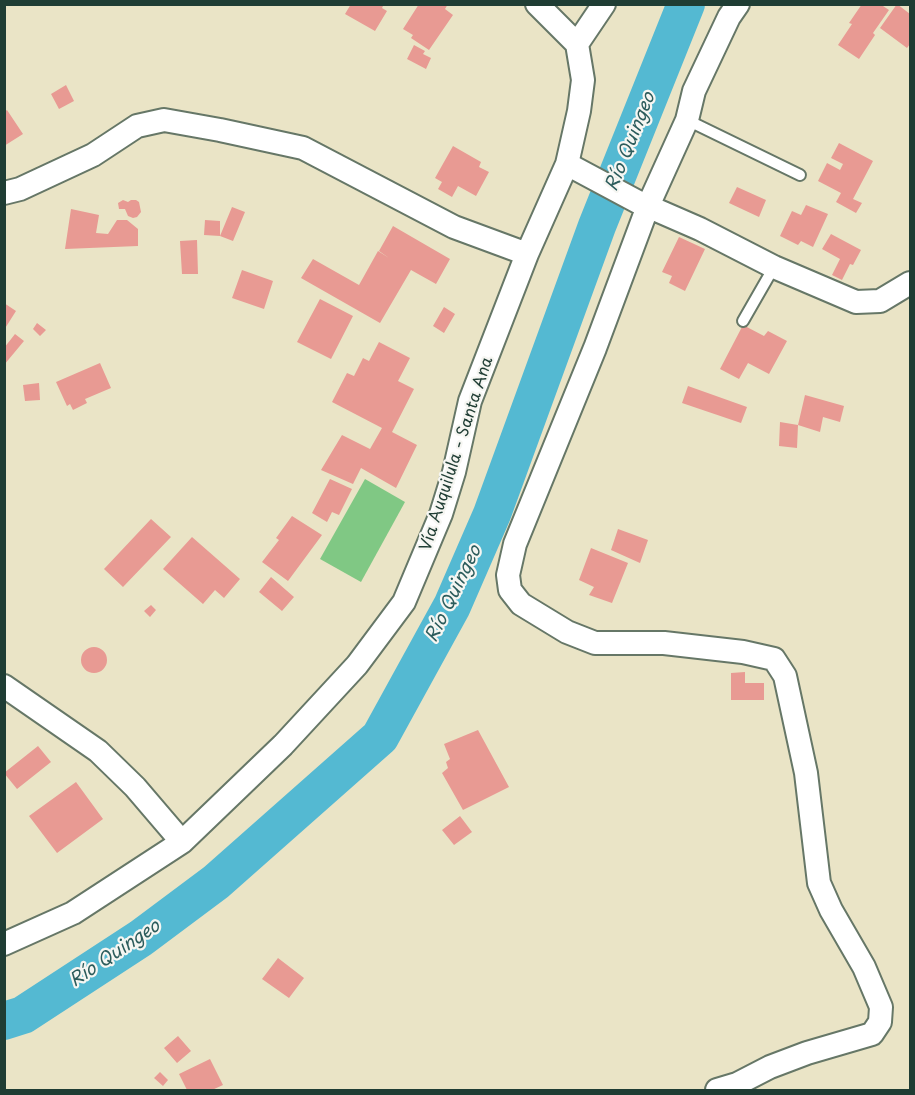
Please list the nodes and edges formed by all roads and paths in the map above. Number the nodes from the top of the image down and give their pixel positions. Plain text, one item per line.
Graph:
1 (537, 4) edge
2 (604, 4) edge
3 (738, 4) edge
4 (577, 44) junction
5 (687, 120) junction
6 (576, 169) junction
7 (800, 175) dead end
8 (4, 193) edge
9 (643, 204) junction
10 (527, 254) junction
11 (774, 267) junction
12 (910, 283) edge
13 (743, 321) dead end
14 (4, 686) edge
15 (182, 842) junction
16 (4, 944) edge
17 (717, 1090) edge

1 - 4 street
2 - 4 street
3 - 5 street
4 - 6 street, Vía Auquilula - Santa Ana
5 - 7 lane
5 - 9 street
6 - 9 street
6 - 10 street, Vía Auquilula - Santa Ana
8 - 10 street
9 - 11 street
9 - 17 street
10 - 15 street, Vía Auquilula - Santa Ana
11 - 12 street
11 - 13 lane
14 - 15 street
15 - 16 street, Vía Auquilula - Santa Ana

